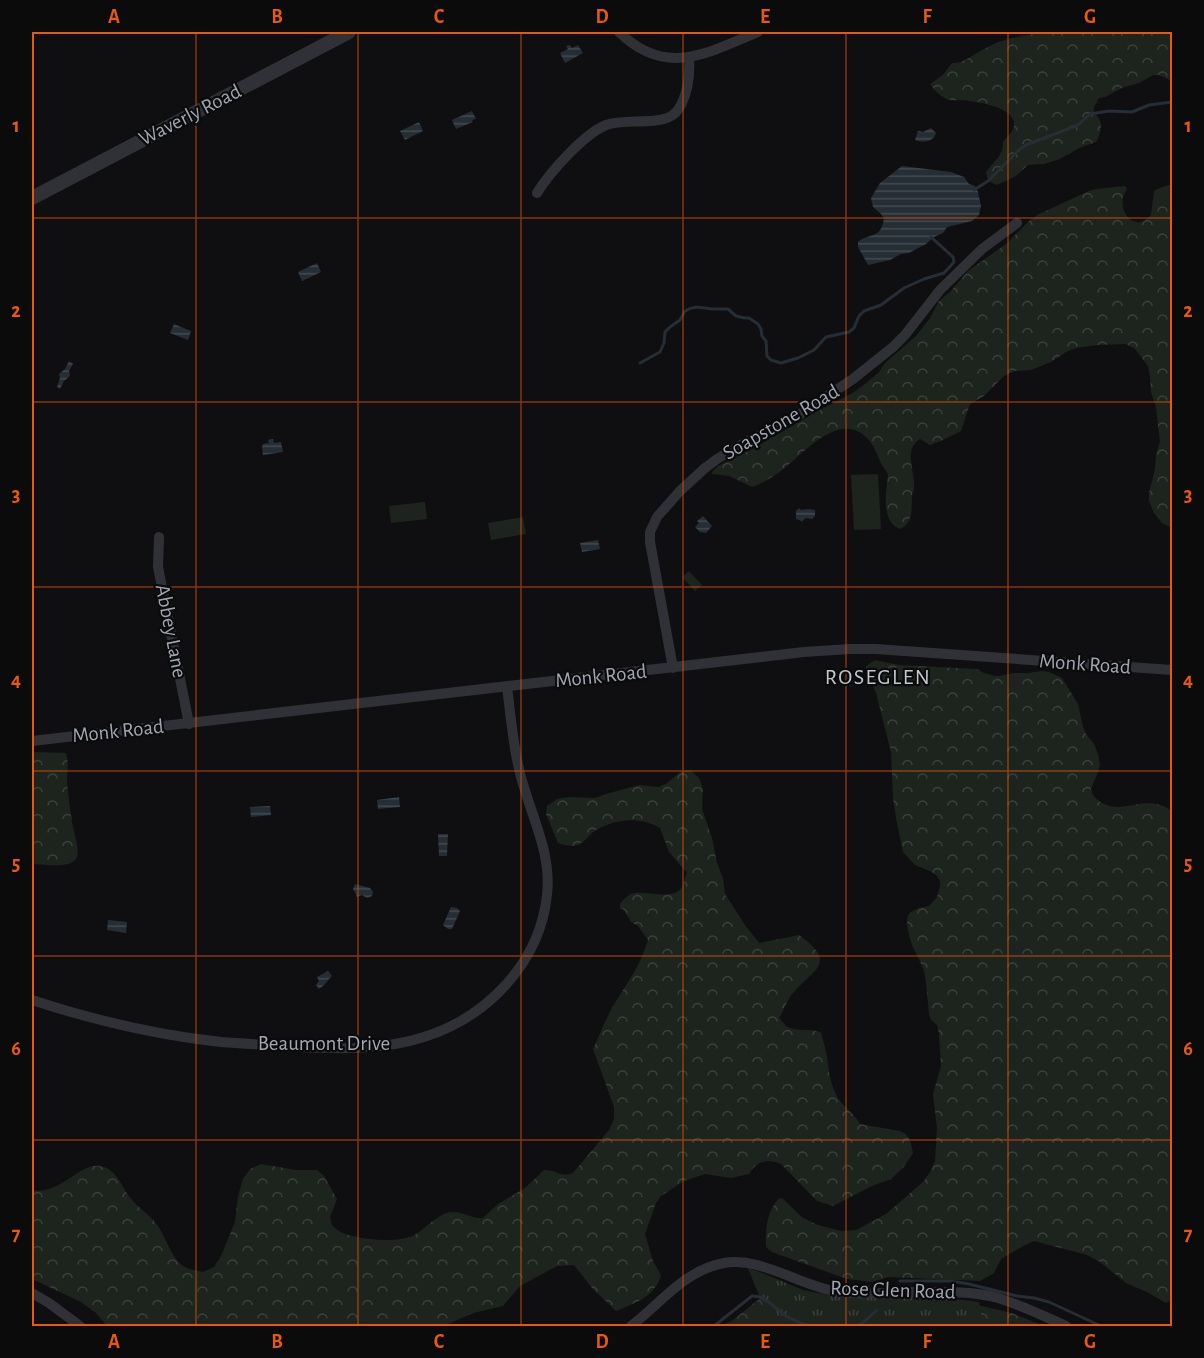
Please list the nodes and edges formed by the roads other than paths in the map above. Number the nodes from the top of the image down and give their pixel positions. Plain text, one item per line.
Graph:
1 (349, 32) edge
2 (619, 32) edge
3 (758, 32) edge
4 (689, 58) junction
5 (537, 193) dead end
6 (32, 198) edge
7 (1017, 223) dead end
8 (159, 537) dead end
9 (673, 668) junction
10 (1173, 670) edge
11 (507, 687) junction
12 (189, 724) junction
13 (32, 741) edge
14 (32, 1000) edge
15 (32, 1293) edge
16 (80, 1326) edge
17 (631, 1326) edge
18 (1066, 1326) edge

1 - 6 street, Waverly Road
2 - 4 street
3 - 4 street
4 - 5 street
7 - 9 street, Soapstone Road
8 - 12 street, Abbey Lane
9 - 10 street, Monk Road
9 - 11 street, Monk Road
11 - 12 street, Monk Road
11 - 14 street, Beaumont Drive
12 - 13 street, Monk Road
15 - 16 street
17 - 18 street, Rose Glen Road

